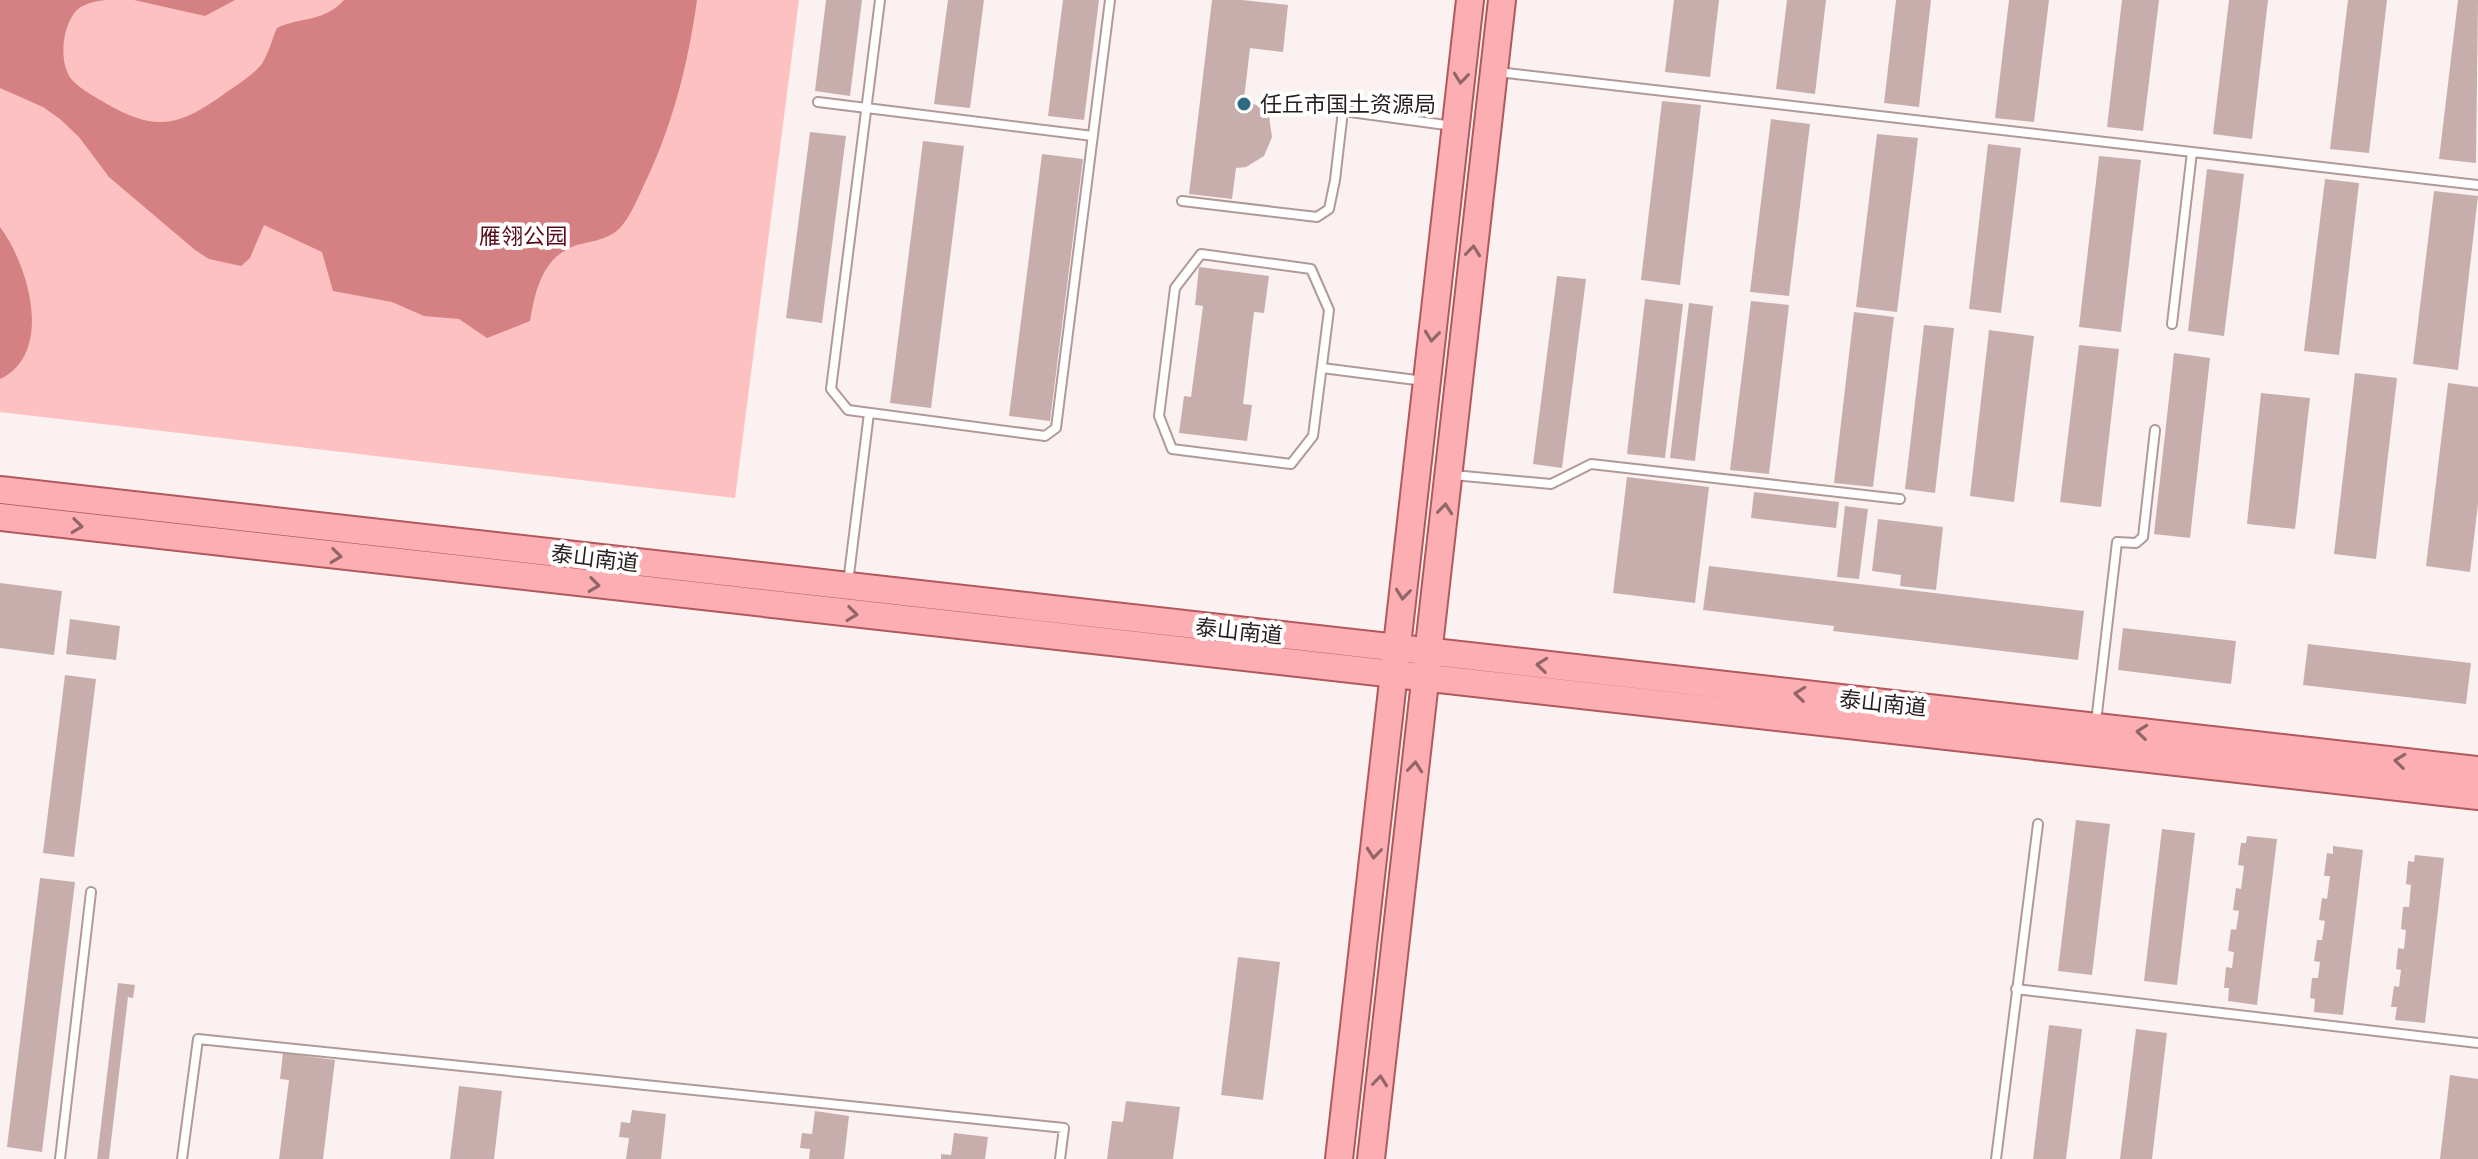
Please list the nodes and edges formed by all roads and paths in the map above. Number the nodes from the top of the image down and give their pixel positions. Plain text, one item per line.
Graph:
1 (880, 0) edge
2 (1110, 0) edge
3 (1470, 0) edge
4 (1502, 0) edge
5 (1494, 71) junction
6 (818, 102) dead end
7 (866, 108) junction
8 (1456, 126) junction
9 (1093, 136) junction
10 (2192, 152) junction
11 (2478, 185) edge
12 (1182, 201) dead end
13 (2172, 324) dead end
14 (1322, 368) junction
15 (1427, 382) junction
16 (869, 413) junction
17 (2155, 430) dead end
18 (1448, 474) junction
19 (0, 490) edge
20 (1900, 499) dead end
21 (0, 517) edge
22 (847, 587) junction
23 (1397, 649) junction
24 (1428, 652) junction
25 (1394, 675) junction
26 (1425, 679) junction
27 (2095, 727) junction
28 (2478, 770) edge
29 (2478, 796) edge
30 (2038, 824) dead end
31 (91, 892) dead end
32 (2016, 989) junction
33 (2478, 1043) edge
34 (60, 1159) edge
35 (182, 1159) edge
36 (1060, 1159) edge
37 (1339, 1159) edge
38 (1371, 1159) edge
39 (1996, 1159) edge

1 - 7 lane
2 - 9 lane
3 -> 8 main road
4 - 5 main road
5 - 10 lane
18 -> 5 main road
6 - 7 lane
7 - 9 lane
7 - 16 lane
8 - 12 lane
8 -> 15 main road
9 - 16 lane
10 - 11 lane
10 - 13 lane
14 - 14 lane
14 - 15 lane
15 -> 23 main road
16 - 22 lane
17 - 27 lane
18 - 20 lane
24 -> 18 main road
19 - 22 main road, 泰山南道
21 -> 25 main road, 泰山南道
22 - 23 main road, 泰山南道
23 - 24 main road, 泰山南道
23 - 25 main road
24 - 26 main road
27 -> 24 main road, 泰山南道
25 - 26 main road, 泰山南道
25 -> 37 main road
26 - 29 main road, 泰山南道
38 -> 26 main road
28 -> 27 main road, 泰山南道
30 - 32 lane
31 - 34 lane
32 - 33 lane
32 - 39 lane
35 - 36 lane

